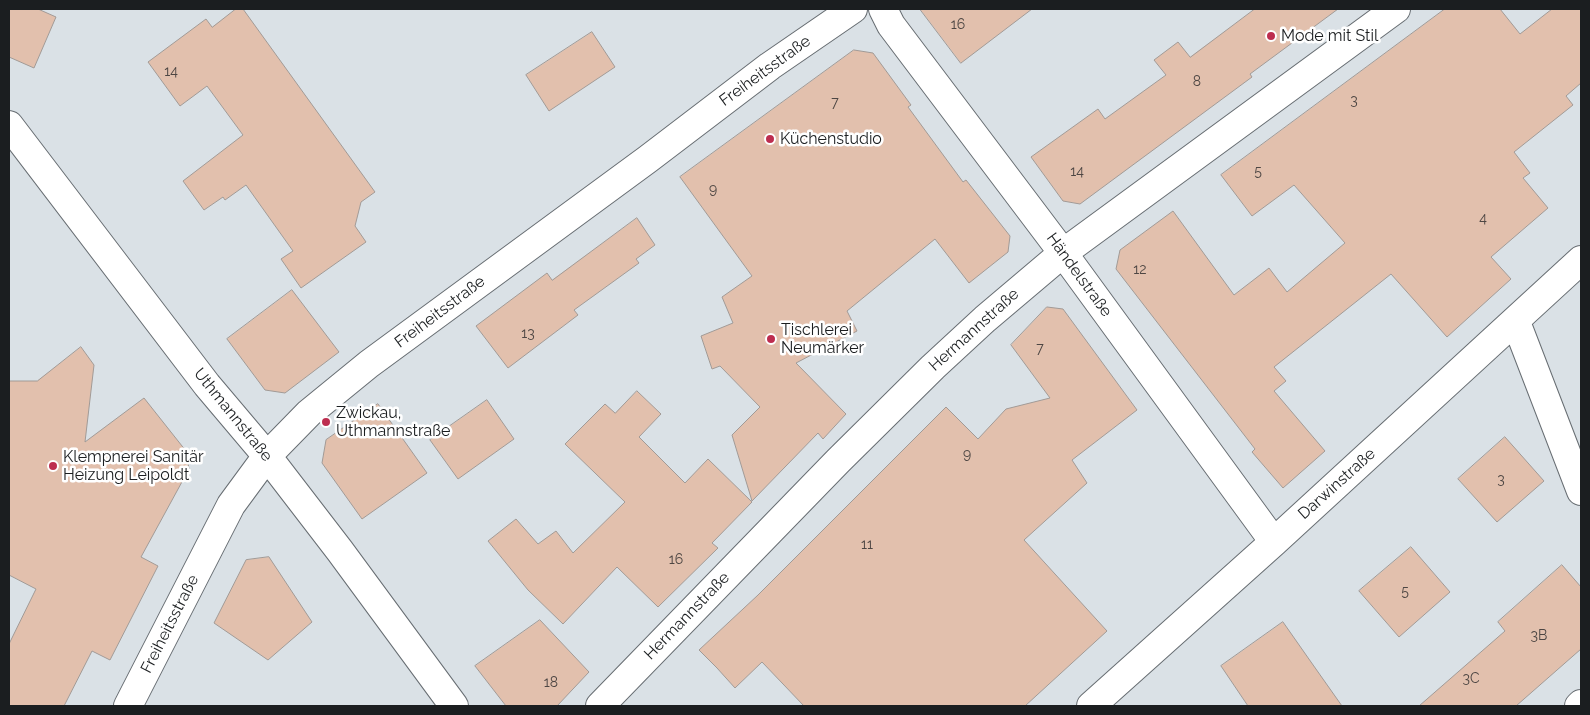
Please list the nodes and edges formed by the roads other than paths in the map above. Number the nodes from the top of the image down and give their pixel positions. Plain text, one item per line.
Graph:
1 (853, 9) edge
2 (883, 9) edge
3 (1396, 9) edge
4 (9, 125) edge
5 (1062, 253) junction
6 (1581, 260) edge
7 (1516, 322) junction
8 (267, 456) junction
9 (1581, 491) edge
10 (1274, 542) junction
11 (128, 706) edge
12 (454, 706) edge
13 (600, 706) edge
14 (1091, 706) edge

1 - 8 street, Freiheitsstraße
2 - 5 street, Händelstraße
3 - 5 street, Hermannstraße
4 - 8 street, Uthmannstraße
5 - 10 street, Händelstraße
5 - 13 street, Hermannstraße
6 - 7 street, Darwinstraße
7 - 9 street
7 - 10 street, Darwinstraße
8 - 11 street, Freiheitsstraße
8 - 12 street, Uthmannstraße
10 - 14 street, Darwinstraße

